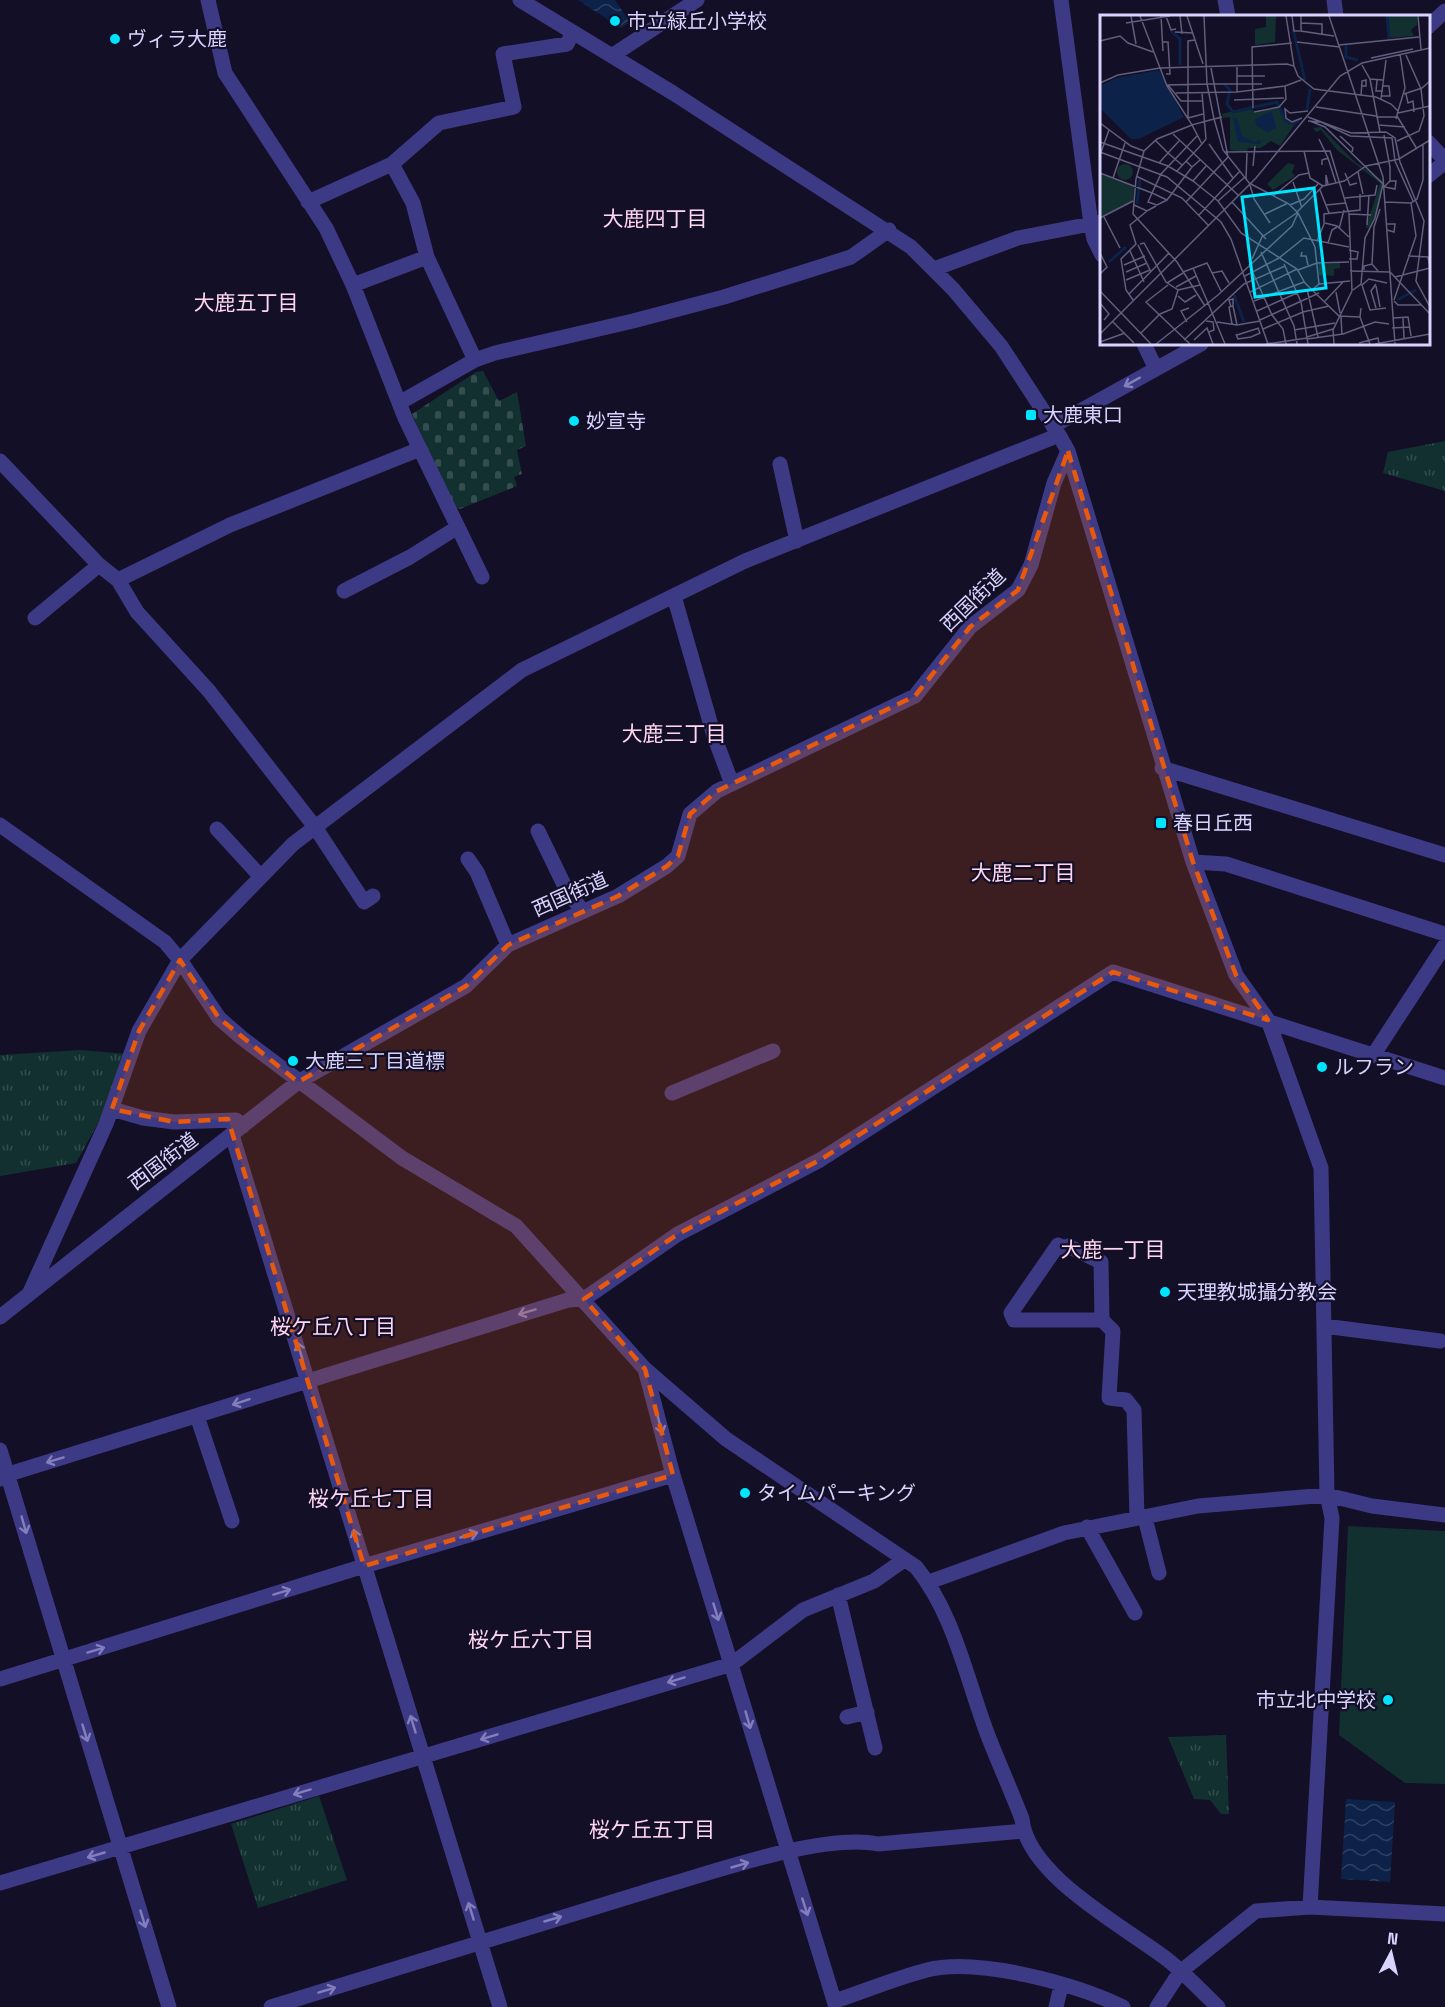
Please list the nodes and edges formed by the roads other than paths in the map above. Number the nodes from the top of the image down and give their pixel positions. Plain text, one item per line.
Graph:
1 (208, 0) edge
2 (520, 0) edge
3 (697, 0) edge
4 (1061, 0) edge
5 (1225, 0) edge
6 (1334, 0) edge
7 (1445, 11) edge
8 (1228, 15) edge
9 (1336, 15) edge
10 (1430, 25) edge
11 (573, 32) junction
12 (613, 55) junction
13 (1430, 144) edge
14 (1445, 161) edge
15 (392, 164) junction
16 (1430, 174) edge
17 (308, 202) junction
18 (1096, 223) edge
19 (889, 230) junction
20 (1100, 253) edge
21 (427, 257) junction
22 (934, 269) junction
23 (353, 285) junction
24 (1144, 345) edge
25 (1199, 345) edge
26 (475, 360) junction
27 (1156, 369) junction
28 (399, 403) junction
29 (1056, 430) junction
30 (420, 449) junction
31 (1068, 452) junction
32 (0, 461) edge
33 (780, 464) dead end
34 (458, 527) junction
35 (797, 541) junction
36 (99, 565) junction
37 (482, 577) dead end
38 (118, 580) junction
39 (344, 591) dead end
40 (674, 596) junction
41 (35, 618) dead end
42 (1162, 768) junction
43 (732, 784) junction
44 (0, 825) edge
45 (315, 827) junction
46 (218, 829) dead end
47 (538, 831) dead end
48 (1445, 855) edge
49 (468, 859) dead end
50 (1193, 862) junction
51 (261, 877) junction
52 (364, 902) dead end
53 (583, 911) junction
54 (1445, 934) edge
55 (508, 945) junction
56 (1445, 945) edge
57 (180, 960) junction
58 (1268, 1020) junction
59 (773, 1051) dead end
60 (1374, 1054) junction
61 (1445, 1078) edge
62 (298, 1082) junction
63 (672, 1093) dead end
64 (112, 1109) junction
65 (238, 1130) junction
66 (29, 1295) junction
67 (584, 1299) junction
68 (0, 1317) edge
69 (1102, 1320) junction
70 (1324, 1326) junction
71 (1440, 1341) dead end
72 (645, 1369) junction
73 (309, 1379) junction
74 (197, 1416) junction
75 (0, 1450) edge
76 (673, 1475) junction
77 (4, 1477) edge
78 (1327, 1495) junction
79 (1445, 1515) edge
80 (1141, 1518) junction
81 (232, 1521) dead end
82 (1087, 1527) junction
83 (904, 1560) junction
84 (364, 1566) junction
85 (1159, 1574) dead end
86 (929, 1582) junction
87 (838, 1595) junction
88 (1135, 1613) dead end
89 (63, 1660) junction
90 (732, 1664) junction
91 (0, 1679) edge
92 (867, 1712) junction
93 (847, 1717) dead end
94 (875, 1748) dead end
95 (423, 1757) junction
96 (1023, 1831) junction
97 (121, 1847) junction
98 (787, 1851) junction
99 (0, 1883) edge
100 (1310, 1907) junction
101 (1445, 1914) edge
102 (480, 1941) junction
103 (1180, 1972) junction
104 (1060, 1986) junction
105 (836, 2004) edge
106 (170, 2007) edge
107 (271, 2007) edge
108 (500, 2007) edge
109 (1056, 2007) edge
110 (1123, 2007) edge
111 (1157, 2007) edge
112 (1218, 2007) edge

1 - 17 street
2 - 11 street
3 - 12 street
4 - 18 street
5 - 8 street
6 - 9 street
7 - 10 street
11 - 12 street
11 - 15 street
12 - 19 street
13 - 14 street
14 - 16 street
15 - 17 street
15 - 21 street
17 - 23 street
18 - 20 street
18 - 22 street
19 - 22 street
19 - 26 street
21 - 23 street
21 - 26 street
22 - 29 street
23 - 28 street
24 - 27 street
25 - 27 street
26 - 28 street
27 -> 29 street
28 - 30 street
29 - 31 street
29 - 35 street
30 - 34 street
30 - 38 street
31 - 42 street
31 - 43 street, 西国街道
32 - 36 street
33 - 35 street
34 - 37 street
34 - 39 street
35 - 40 street
36 - 38 street
36 - 41 street
38 - 45 street
40 - 43 street
40 - 45 street
42 - 48 street
42 - 50 street
43 - 53 street, 西国街道
44 - 57 street
45 - 51 street
45 - 52 street
46 - 51 street
47 - 53 street
49 - 55 street
50 - 54 street
50 - 58 street
51 - 57 street
53 - 55 street, 西国街道
55 - 62 street, 西国街道
56 - 60 street
57 - 62 street
57 - 64 street
58 - 60 street
58 - 67 street
58 - 70 street
59 - 63 street
60 - 61 street
62 - 65 street, 西国街道
62 - 67 street
64 - 65 street
64 - 66 street
65 - 66 street, 西国街道
73 -> 65 street
66 - 68 street, 西国街道
67 - 72 street
67 -> 73 street
69 - 69 street
69 - 80 street
70 - 71 street
70 - 78 street
72 -> 76 street
72 - 83 street
73 -> 74 street
84 -> 73 street
74 -> 77 street
74 - 81 street
75 - 77 street
84 -> 76 street
76 -> 90 street
77 -> 89 street
78 - 79 street
78 - 80 street
78 - 100 street
80 - 82 street
80 - 85 street
82 - 86 street
82 - 88 street
83 - 86 street
83 - 87 street
89 -> 84 street
95 -> 84 street
86 - 96 street
87 - 90 street
87 - 92 street
89 - 91 street
89 -> 97 street
90 -> 95 street
90 -> 98 street
92 - 93 street
92 - 94 street
95 -> 97 street
102 -> 95 street
96 - 98 street
96 - 103 street
97 -> 99 street
97 -> 106 street
102 -> 98 street
98 -> 105 street
100 - 101 street
100 - 103 street
107 -> 102 street
102 - 108 street
103 - 111 street
103 - 112 street
104 - 105 street
104 - 109 street
104 - 110 street

